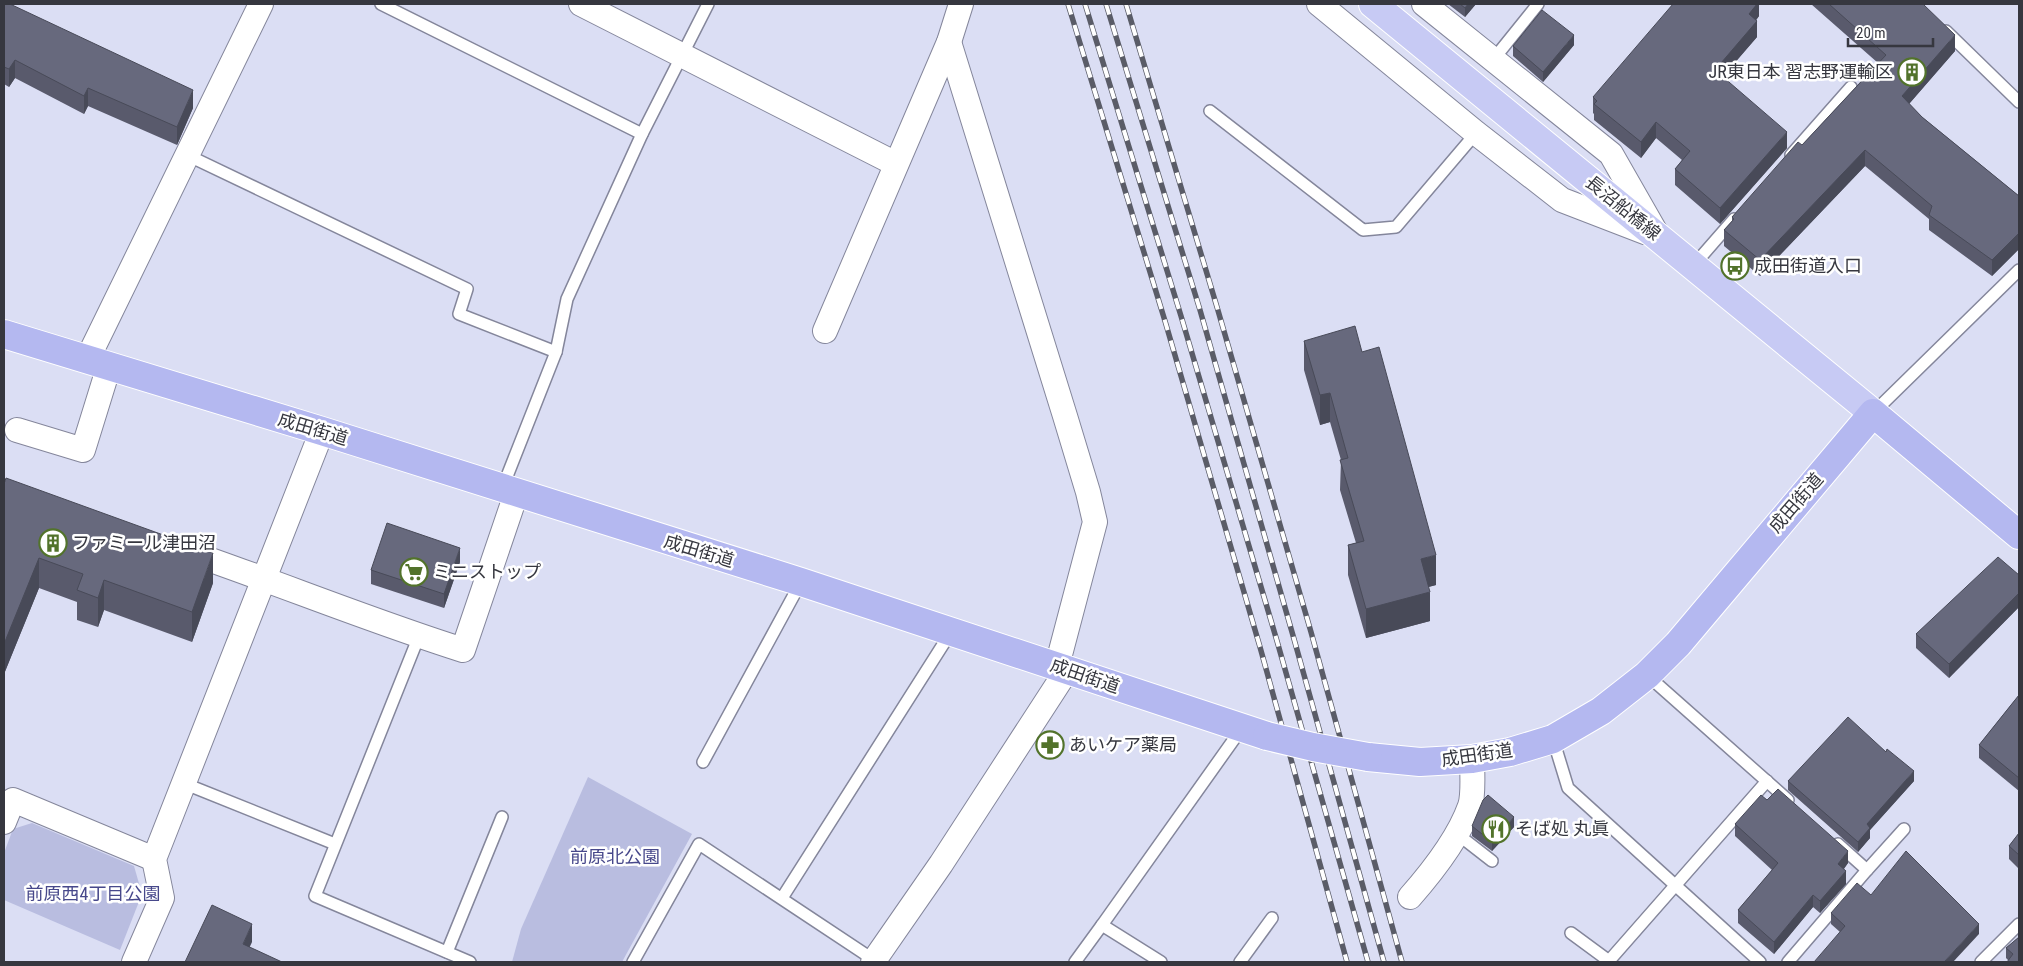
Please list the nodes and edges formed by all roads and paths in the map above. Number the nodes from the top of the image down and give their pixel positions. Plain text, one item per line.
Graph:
1 (261, 4) edge
2 (381, 4) edge
3 (581, 4) edge
4 (708, 4) edge
5 (960, 4) edge
6 (1318, 4) edge
7 (1373, 4) edge
8 (1424, 4) edge
9 (1538, 4) edge
10 (1938, 23) edge
11 (949, 42) junction
12 (682, 56) junction
13 (1493, 60) junction
14 (1850, 87) dead end
15 (2019, 102) edge
16 (1210, 111) dead end
17 (1476, 133) junction
18 (642, 134) junction
19 (187, 155) junction
20 (1785, 162) edge
21 (896, 164) junction
22 (1739, 214) edge
23 (1659, 237) junction
24 (1693, 266) junction
25 (2019, 270) edge
26 (825, 330) dead end
27 (4, 334) edge
28 (556, 352) junction
29 (98, 363) junction
30 (1873, 413) junction
31 (18, 430) dead end
32 (322, 431) junction
33 (509, 491) junction
34 (2019, 535) edge
35 (157, 542) edge
36 (265, 578) junction
37 (801, 582) junction
38 (950, 632) junction
39 (419, 636) junction
40 (1062, 668) junction
41 (1646, 675) junction
42 (1254, 732) junction
43 (1553, 739) junction
44 (1472, 759) junction
45 (703, 762) dead end
46 (1767, 781) junction
47 (183, 783) junction
48 (1795, 806) edge
49 (502, 817) dead end
50 (4, 822) edge
51 (1904, 829) dead end
52 (1456, 834) junction
53 (1831, 838) edge
54 (335, 844) junction
55 (154, 859) junction
56 (1492, 861) dead end
57 (1867, 870) junction
58 (1676, 884) junction
59 (1410, 897) dead end
60 (782, 898) junction
61 (1272, 918) dead end
62 (2019, 924) edge
63 (1102, 925) junction
64 (1571, 933) dead end
65 (448, 952) junction
66 (874, 961) edge
67 (134, 962) edge
68 (470, 962) edge
69 (633, 962) edge
70 (1075, 962) edge
71 (1161, 962) edge
72 (1240, 962) edge
73 (1608, 962) edge
74 (1760, 962) edge
75 (1788, 962) edge
76 (1981, 962) edge

1 - 19 street
2 - 18 lane
3 - 12 street
4 - 12 lane
5 - 11 street
6 - 17 street
7 - 23 main road, 長沼船橋線
8 - 13 street
9 - 13 lane
10 - 15 lane
11 - 21 street
11 - 40 street
12 - 18 lane
12 - 21 street
13 - 23 street
14 - 20 lane
16 - 17 lane
17 - 23 street
18 - 28 lane
19 - 28 lane
19 - 29 street
21 - 26 street
22 - 24 lane
23 - 24 main road, 長沼船橋線
24 - 30 main road, 長沼船橋線
25 - 30 lane
27 - 29 highway, 成田街道
28 - 33 lane
29 - 31 street
29 - 32 highway, 成田街道
30 - 34 highway
30 - 41 highway, 成田街道
32 - 33 highway, 成田街道
32 - 36 street
33 - 37 highway, 成田街道
33 - 39 street
35 - 36 street
36 - 39 street
36 - 47 street
37 - 38 highway, 成田街道
37 - 45 lane
38 - 40 highway, 成田街道
38 - 60 lane
39 - 54 lane
40 - 42 highway, 成田街道
40 - 66 street
41 - 43 highway, 成田街道
41 - 46 lane
42 - 44 highway, 成田街道, bridge
42 - 63 lane
43 - 44 highway, 成田街道
43 - 58 lane
44 - 52 street
46 - 48 lane
46 - 58 lane
47 - 54 lane
47 - 55 street
49 - 65 lane
50 - 55 street
51 - 57 lane
52 - 56 lane
52 - 59 street
53 - 57 lane
54 - 65 lane
55 - 67 street
57 - 75 lane
58 - 73 lane
58 - 74 lane
60 - 66 lane
60 - 69 lane
61 - 72 lane
62 - 76 lane
63 - 70 lane
63 - 71 lane
64 - 73 lane
65 - 68 lane

